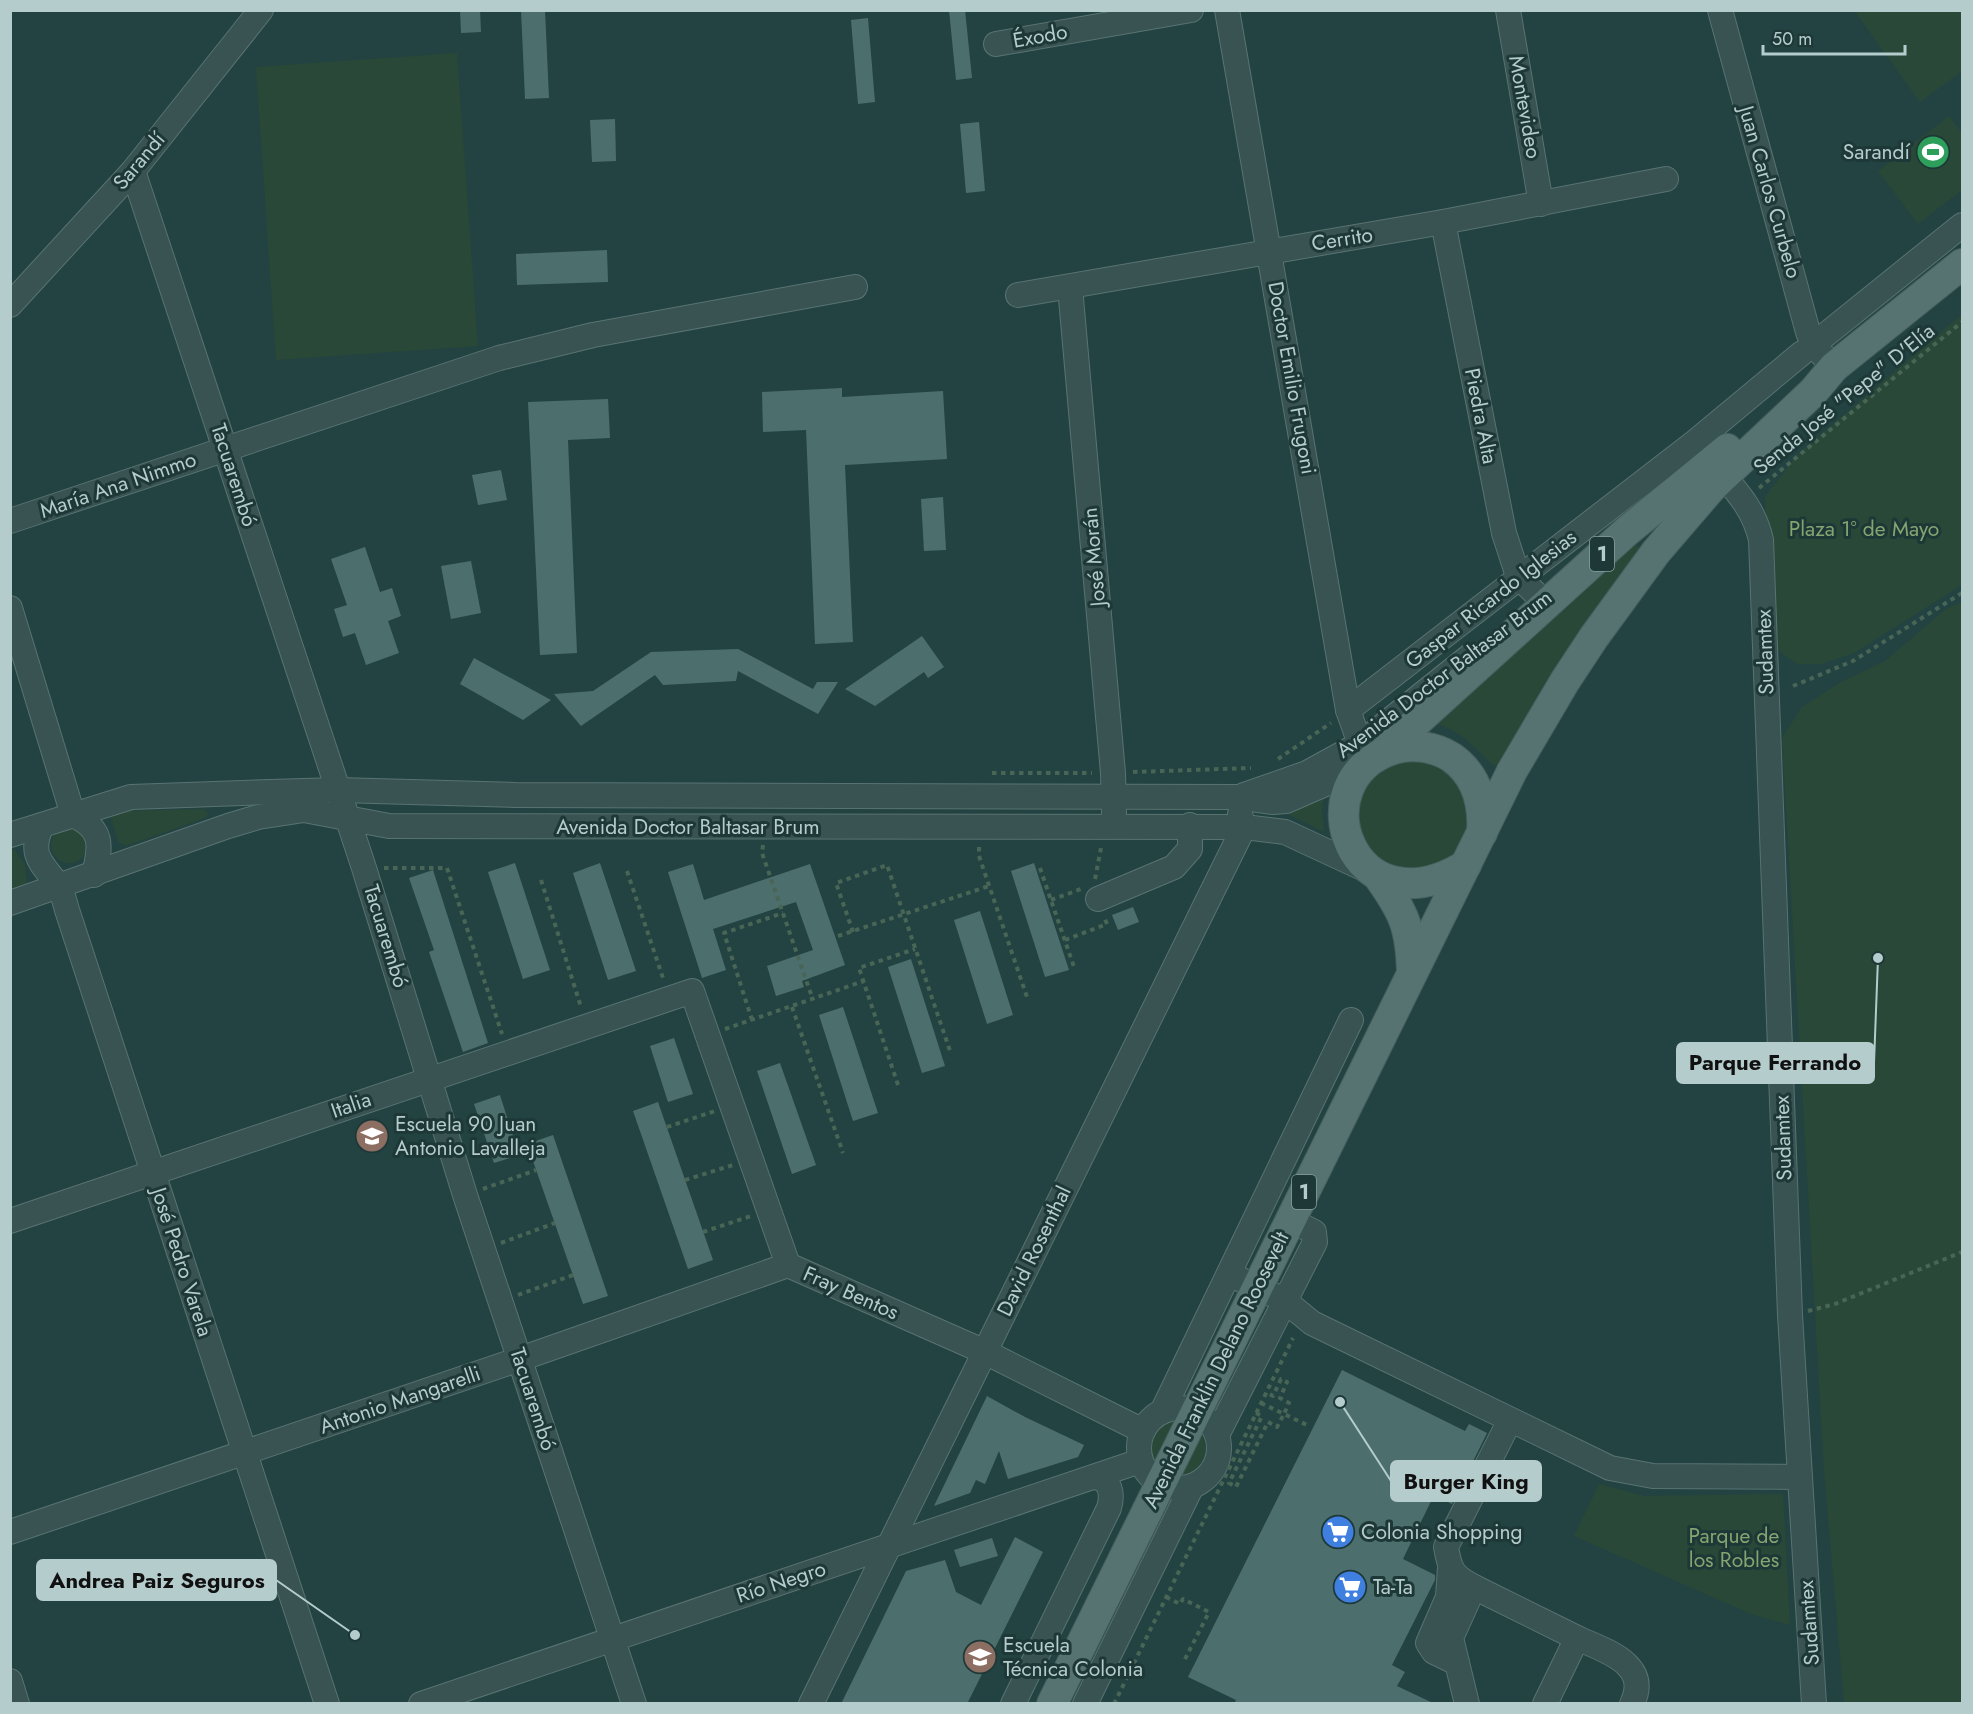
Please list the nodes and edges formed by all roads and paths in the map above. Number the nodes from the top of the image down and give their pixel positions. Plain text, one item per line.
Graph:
1 (261, 10) edge
2 (1191, 10) edge
3 (1227, 10) edge
4 (1508, 10) edge
5 (1720, 10) edge
6 (996, 44) dead end
7 (133, 171) junction
8 (1666, 179) dead end
9 (1541, 204) junction
10 (1443, 222) junction
11 (1962, 225) edge
12 (1270, 250) junction
13 (1962, 264) edge
14 (1910, 266) junction
15 (855, 287) dead end
16 (1070, 287) junction
17 (1928, 291) junction
18 (1018, 295) dead end
19 (10, 305) edge
20 (1962, 322) edge
21 (1808, 349) junction
22 (1834, 367) junction
23 (226, 448) junction
24 (1710, 460) junction
25 (1745, 500) junction
26 (10, 521) edge
27 (1626, 532) junction
28 (1656, 552) junction
29 (1583, 571) junction
30 (1518, 576) junction
31 (1962, 593) edge
32 (1541, 599) junction
33 (10, 608) edge
34 (1793, 686) dead end
35 (1348, 710) junction
36 (1368, 755) junction
37 (1272, 762) dead end
38 (1262, 767) dead end
39 (981, 773) dead end
40 (1113, 773) junction
41 (338, 790) junction
42 (1236, 797) junction
43 (1114, 798) junction
44 (73, 815) junction
45 (346, 818) junction
46 (42, 825) junction
47 (1190, 825) junction
48 (765, 827) junction
49 (1114, 827) junction
50 (1244, 827) junction
51 (980, 828) junction
52 (1482, 833) junction
53 (10, 835) edge
54 (1466, 865) junction
55 (364, 868) junction
56 (1040, 868) dead end
57 (627, 871) dead end
58 (1376, 874) junction
59 (94, 875) junction
60 (541, 880) dead end
61 (989, 886) junction
62 (59, 887) junction
63 (1096, 892) joint
64 (10, 903) edge
65 (783, 913) junction
66 (903, 915) junction
67 (853, 932) junction
68 (838, 936) dead end
69 (915, 949) junction
70 (1074, 967) dead end
71 (1412, 973) junction
72 (864, 981) junction
73 (692, 991) joint
74 (669, 998) junction
75 (813, 1000) junction
76 (1028, 1000) dead end
77 (792, 1007) junction
78 (753, 1020) junction
79 (1388, 1022) junction
80 (587, 1025) junction
81 (708, 1035) junction
82 (950, 1051) dead end
83 (507, 1052) junction
84 (430, 1078) junction
85 (1321, 1081) junction
86 (898, 1085) dead end
87 (1352, 1095) junction
88 (732, 1105) junction
89 (1301, 1122) junction
90 (667, 1127) dead end
91 (1332, 1137) junction
92 (843, 1153) dead end
93 (751, 1160) junction
94 (536, 1170) dead end
95 (154, 1173) junction
96 (685, 1180) dead end
97 (465, 1195) junction
98 (769, 1210) junction
99 (10, 1221) edge
100 (555, 1223) dead end
101 (1302, 1226) junction
102 (703, 1232) dead end
103 (483, 1250) junction
104 (1962, 1251) edge
105 (788, 1265) junction
106 (1229, 1274) junction
107 (573, 1275) dead end
108 (1257, 1288) junction
109 (1284, 1300) junction
110 (501, 1302) junction
111 (1790, 1315) junction
112 (1294, 1335) dead end
113 (985, 1352) junction
114 (520, 1359) junction
115 (1266, 1392) junction
116 (1261, 1403) junction
117 (1162, 1412) junction
118 (1196, 1412) junction
119 (1256, 1413) junction
120 (1284, 1414) junction
121 (1510, 1420) junction
122 (1307, 1425) dead end
123 (1143, 1431) junction
124 (1217, 1436) junction
125 (243, 1454) junction
126 (1140, 1461) junction
127 (1095, 1477) junction
128 (1799, 1477) junction
129 (1161, 1485) junction
130 (1192, 1486) junction
131 (10, 1532) edge
132 (888, 1547) junction
133 (1450, 1567) junction
134 (1474, 1587) junction
135 (1166, 1598) junction
136 (612, 1638) junction
137 (1578, 1638) junction
138 (1183, 1663) dead end
139 (1457, 1664) junction
140 (1071, 1665) junction
141 (1098, 1677) junction
142 (10, 1681) edge
143 (1467, 1703) edge
144 (17, 1704) edge
145 (327, 1704) edge
146 (421, 1704) edge
147 (634, 1704) edge
148 (811, 1704) edge
149 (1012, 1704) edge
150 (1052, 1704) edge
151 (1085, 1704) edge
152 (1113, 1704) edge
153 (1545, 1704) edge
154 (1632, 1704) edge
155 (1814, 1704) edge

1 - 7 street, Sarandí
2 - 6 street, Éxodo
3 - 12 street, Doctor Emilio Frugoni
4 - 9 street, Montevideo
5 - 21 street, Juan Carlos Curbelo
7 - 19 street, Sarandí
7 - 23 street, Tacuarembó
8 - 9 street, Cerrito
9 - 10 street, Cerrito
10 - 12 street, Cerrito
10 - 30 street, Piedra Alta
11 - 14 street, Gaspar Ricardo Iglesias
12 - 16 street, Cerrito
12 - 35 street, Doctor Emilio Frugoni
13 - 17 main road, 1
14 - 17 street
14 - 21 street, Gaspar Ricardo Iglesias
15 - 23 street, María Ana Nimmo
16 - 18 street, Cerrito
16 - 40 street, José Morán
17 - 22 main road, 1
20 - 25 path, Senda José "Pepe" D'Elía
21 - 22 street, Juan Carlos Curbelo
21 - 24 street, Gaspar Ricardo Iglesias
22 - 24 main road, Avenida Doctor Baltasar Brum / 1
23 - 26 street, María Ana Nimmo
23 - 41 street, Tacuarembó
24 - 25 street, Sudamtex
24 - 27 main road, Avenida Doctor Baltasar Brum / 1
24 - 28 main road, Avenida Franklin Delano Roosevelt / 1
24 - 30 street, Gaspar Ricardo Iglesias
25 - 111 street, Sudamtex
27 - 28 main road
27 - 29 main road, Avenida Doctor Baltasar Brum / 1
28 - 52 main road, Avenida Franklin Delano Roosevelt / 1
29 - 32 street, Avenida Doctor Baltasar Brum
29 - 36 main road, Avenida Doctor Baltasar Brum / 1
30 - 32 street, Piedra Alta
30 - 35 street, Gaspar Ricardo Iglesias
31 - 34 path
32 - 36 street, Avenida Doctor Baltasar Brum
33 - 44 street
35 - 36 street, Doctor Emilio Frugoni
35 - 37 path
36 - 42 street, Avenida Doctor Baltasar Brum
36 - 52 main road
36 - 58 main road
38 - 40 path
39 - 40 path
40 - 43 street, José Morán
41 - 43 street, Avenida Doctor Baltasar Brum
41 - 44 street, Avenida Doctor Baltasar Brum
41 - 45 street, Tacuarembó
42 - 43 street, Avenida Doctor Baltasar Brum
42 - 50 street
43 - 49 street, José Morán
44 - 46 street, Avenida Doctor Baltasar Brum
44 - 59 street
45 - 48 street, Avenida Doctor Baltasar Brum
45 - 55 street, Tacuarembó
45 - 59 street, Avenida Doctor Baltasar Brum
46 - 53 street, Avenida Doctor Baltasar Brum
46 - 62 street, José Pedro Varela
47 - 49 street, Avenida Doctor Baltasar Brum
47 - 50 street, Avenida Doctor Baltasar Brum
47 - 63 street
48 - 51 street, Avenida Doctor Baltasar Brum
48 - 65 path
49 - 51 street, Avenida Doctor Baltasar Brum
49 - 63 path
50 - 58 street, Avenida Doctor Baltasar Brum
50 - 113 street, David Rosenthal
51 - 61 path
52 - 54 main road, Avenida Franklin Delano Roosevelt / 1
54 - 58 main road
54 - 71 main road, Avenida Franklin Delano Roosevelt / 1
55 - 83 path
55 - 84 street, Tacuarembó
56 - 70 path
57 - 74 path
58 - 71 main road, Avenida Franklin Delano Roosevelt / 1
59 - 62 street, Avenida Doctor Baltasar Brum
60 - 80 path
61 - 66 path
61 - 76 path
62 - 64 street, Avenida Doctor Baltasar Brum
62 - 95 street, José Pedro Varela
65 - 75 path
65 - 78 path
66 - 67 path
66 - 67 path
66 - 69 path
67 - 68 path
69 - 72 path
69 - 82 path
71 - 79 main road, Avenida Franklin Delano Roosevelt / 1
72 - 75 path
72 - 86 path
73 - 74 street, Italia
73 - 81 street, Fray Bentos
74 - 80 street, Italia
75 - 77 path
77 - 78 path
77 - 92 path
78 - 81 path
79 - 85 street, Avenida Franklin Delano Roosevelt
79 - 87 main road, Avenida Franklin Delano Roosevelt / 1
80 - 83 street, Italia
81 - 88 street, Fray Bentos
83 - 84 street, Italia
84 - 95 street, Italia
84 - 97 street, Tacuarembó
85 - 87 street
85 - 89 street, Avenida Franklin Delano Roosevelt
87 - 91 main road, Avenida Franklin Delano Roosevelt / 1
88 - 90 path
88 - 93 street, Fray Bentos
89 - 91 street
89 - 106 street, Avenida Franklin Delano Roosevelt
91 - 101 main road, Avenida Franklin Delano Roosevelt / 1
93 - 96 path
93 - 98 street, Fray Bentos
94 - 97 path
95 - 99 street, Italia
95 - 125 street, José Pedro Varela
97 - 103 street, Tacuarembó
98 - 102 path
98 - 105 street, Fray Bentos
100 - 103 path
101 - 108 main road, Avenida Franklin Delano Roosevelt / 1
101 - 109 street
103 - 110 street, Tacuarembó
104 - 111 path
105 - 113 street, Fray Bentos
105 - 114 street, Antonio Mangarelli
106 - 108 street
106 - 117 street, Avenida Franklin Delano Roosevelt
107 - 110 path
108 - 109 street
108 - 118 main road, Avenida Franklin Delano Roosevelt / 1
109 - 121 street
109 - 124 street
110 - 114 street, Tacuarembó
111 - 128 street, Sudamtex
112 - 115 path
113 - 123 street, Fray Bentos
113 - 132 street, David Rosenthal
114 - 125 street, Antonio Mangarelli
114 - 136 street, Tacuarembó
115 - 116 path
115 - 120 path
116 - 119 path
116 - 120 path
117 - 118 street
117 - 123 street, Avenida Franklin Delano Roosevelt
118 - 124 street
118 - 129 main road, Avenida Franklin Delano Roosevelt / 1
119 - 120 path
119 - 135 path
120 - 122 path
121 - 128 street
121 - 133 street
123 - 126 street
124 - 130 street
125 - 131 street, Antonio Mangarelli
125 - 145 street, José Pedro Varela
126 - 127 street, Río Negro
126 - 129 street
127 - 132 street, Río Negro
127 - 149 street, Avenida Franklin Delano Roosevelt
128 - 155 street, Sudamtex
129 - 130 street
129 - 140 main road, Avenida Franklin Delano Roosevelt / 1
130 - 141 street
132 - 136 street, Río Negro
132 - 148 street, David Rosenthal
133 - 134 street
133 - 139 street
134 - 137 street
134 - 139 street
135 - 138 path
135 - 152 path
136 - 146 street, Río Negro
136 - 147 street, Tacuarembó
137 - 153 street
137 - 154 street
139 - 143 street
140 - 141 street
140 - 150 main road, Avenida Franklin Delano Roosevelt / 1
141 - 151 street
142 - 144 street

